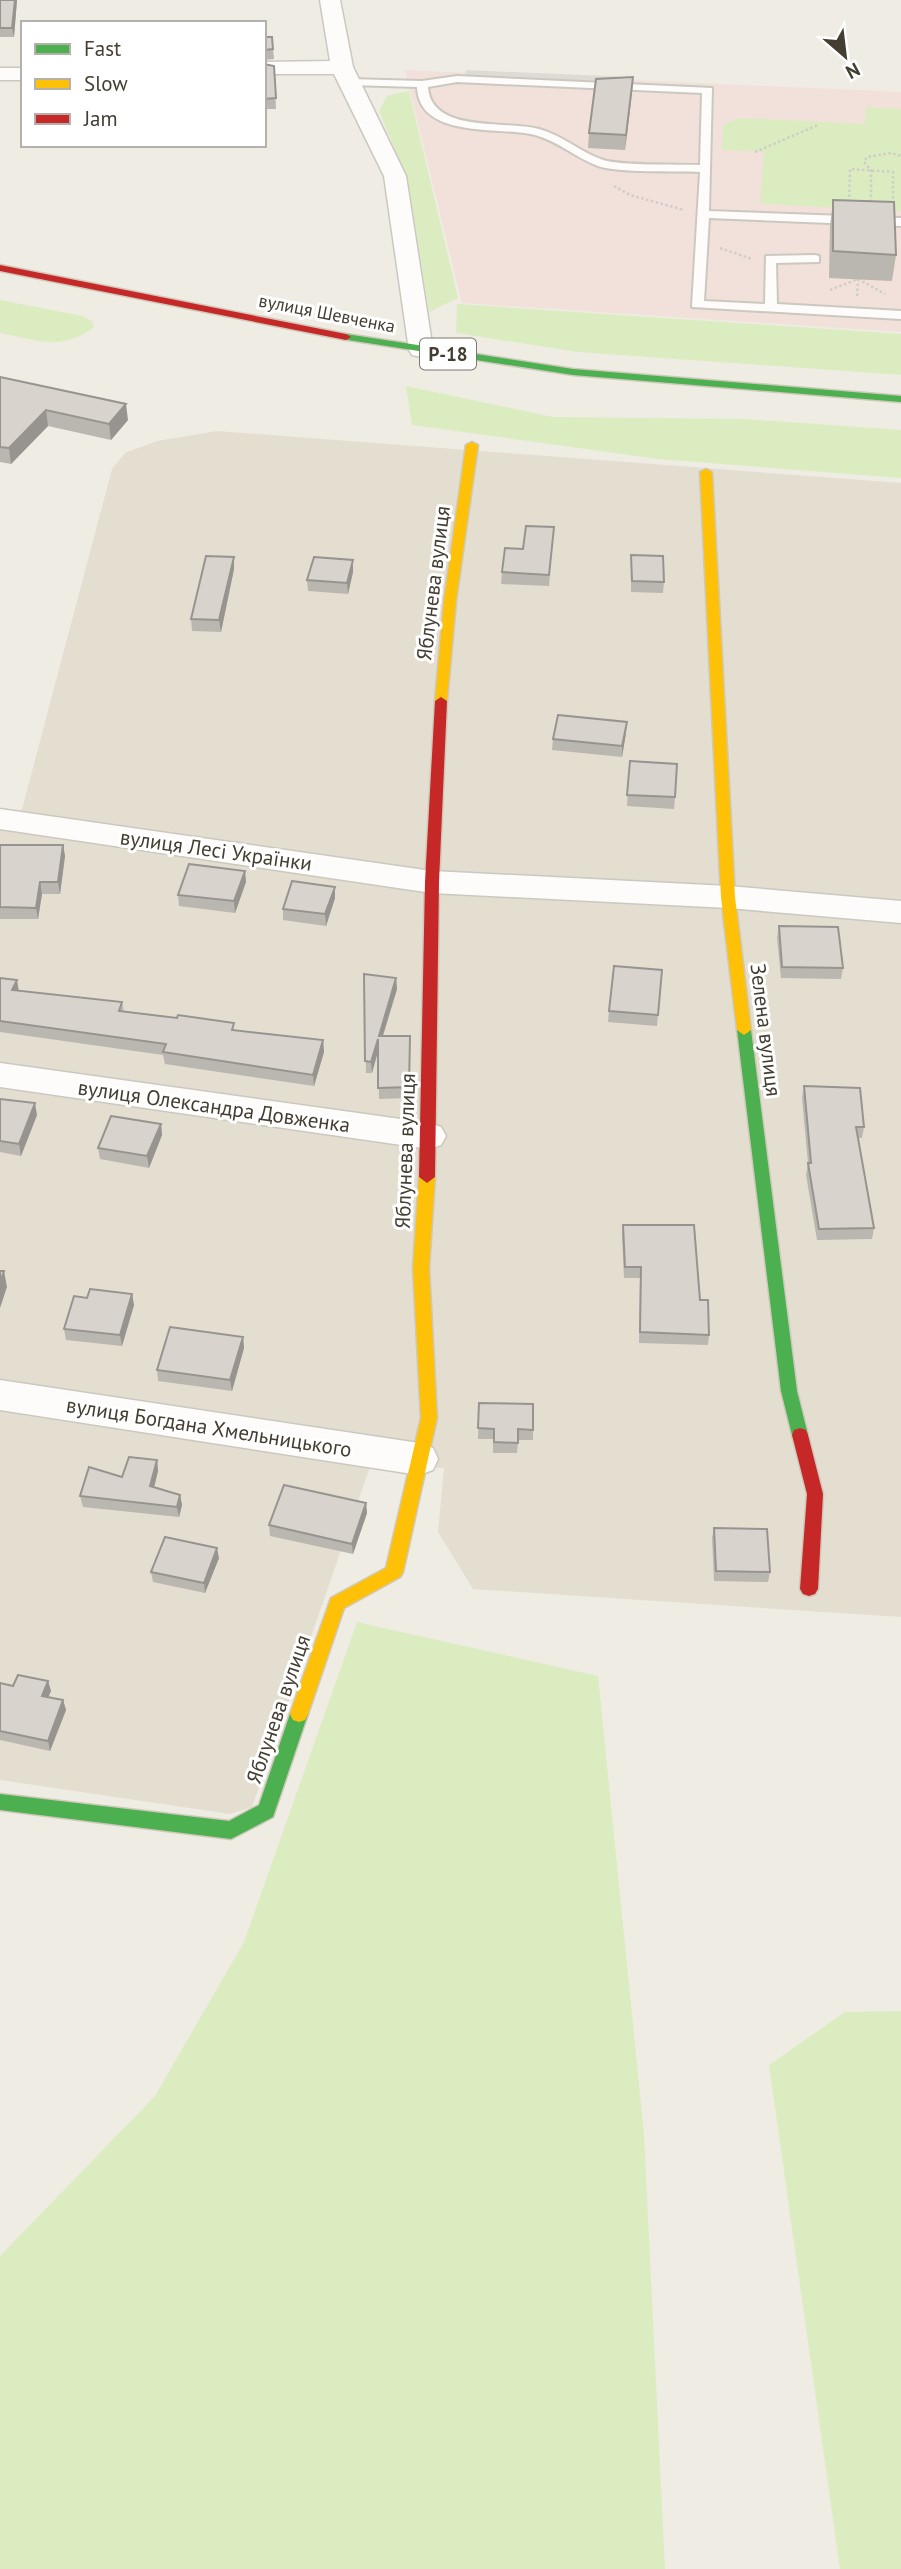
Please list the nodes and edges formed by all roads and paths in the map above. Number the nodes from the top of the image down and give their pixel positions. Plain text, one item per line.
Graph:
1 (330, 0) edge
2 (266, 68) edge
3 (21, 74) edge
4 (0, 75) edge
5 (346, 75) junction
6 (422, 84) junction
7 (818, 125) dead end
8 (755, 152) dead end
9 (901, 156) edge
10 (603, 164) junction
11 (706, 169) junction
12 (871, 170) junction
13 (901, 171) edge
14 (893, 172) junction
15 (702, 214) junction
16 (848, 219) junction
17 (870, 220) junction
18 (897, 222) edge
19 (699, 241) junction
20 (815, 259) dead end
21 (771, 265) junction
22 (0, 268) edge
23 (859, 279) edge
24 (890, 297) dead end
25 (771, 309) junction
26 (901, 315) edge
27 (421, 350) junction
28 (901, 399) edge
29 (472, 445) dead end
30 (706, 472) dead end
31 (0, 819) edge
32 (432, 882) junction
33 (728, 897) junction
34 (901, 912) edge
35 (0, 1075) edge
36 (429, 1136) junction
37 (0, 1395) edge
38 (419, 1459) junction
39 (809, 1589) dead end
40 (0, 1802) edge

1 - 5 street
2 - 5 street
3 - 4 street
5 - 6 lane
5 - 27 street
6 - 10 lane
6 - 11 lane
7 - 8 path
9 - 12 path
10 - 11 lane
10 - 15 path
11 - 15 lane
12 - 14 path
12 - 16 path
12 - 17 path
13 - 14 path
14 - 18 path
15 - 16 lane
15 - 19 lane
16 - 17 lane
17 - 18 lane
19 - 21 path
19 - 25 lane
20 - 21 lane
21 - 25 lane
22 - 27 street, вулиця Шевченка / Р-18
23 - 24 path
25 - 26 lane
27 - 28 street, вулиця Шевченка / Р-18
29 - 32 street, Яблунева вулиця
30 - 33 street, Зелена вулиця
31 - 32 street, вулиця Лесі Українки
32 - 33 street, вулиця Лесі Українки
32 - 36 street, Яблунева вулиця
33 - 34 street, вулиця Лесі Українки
33 - 39 street, Зелена вулиця
35 - 36 street, вулиця Олександра Довженка
36 - 38 street, Яблунева вулиця
37 - 38 street, вулиця Богдана Хмельницького
38 - 40 street, Яблунева вулиця

